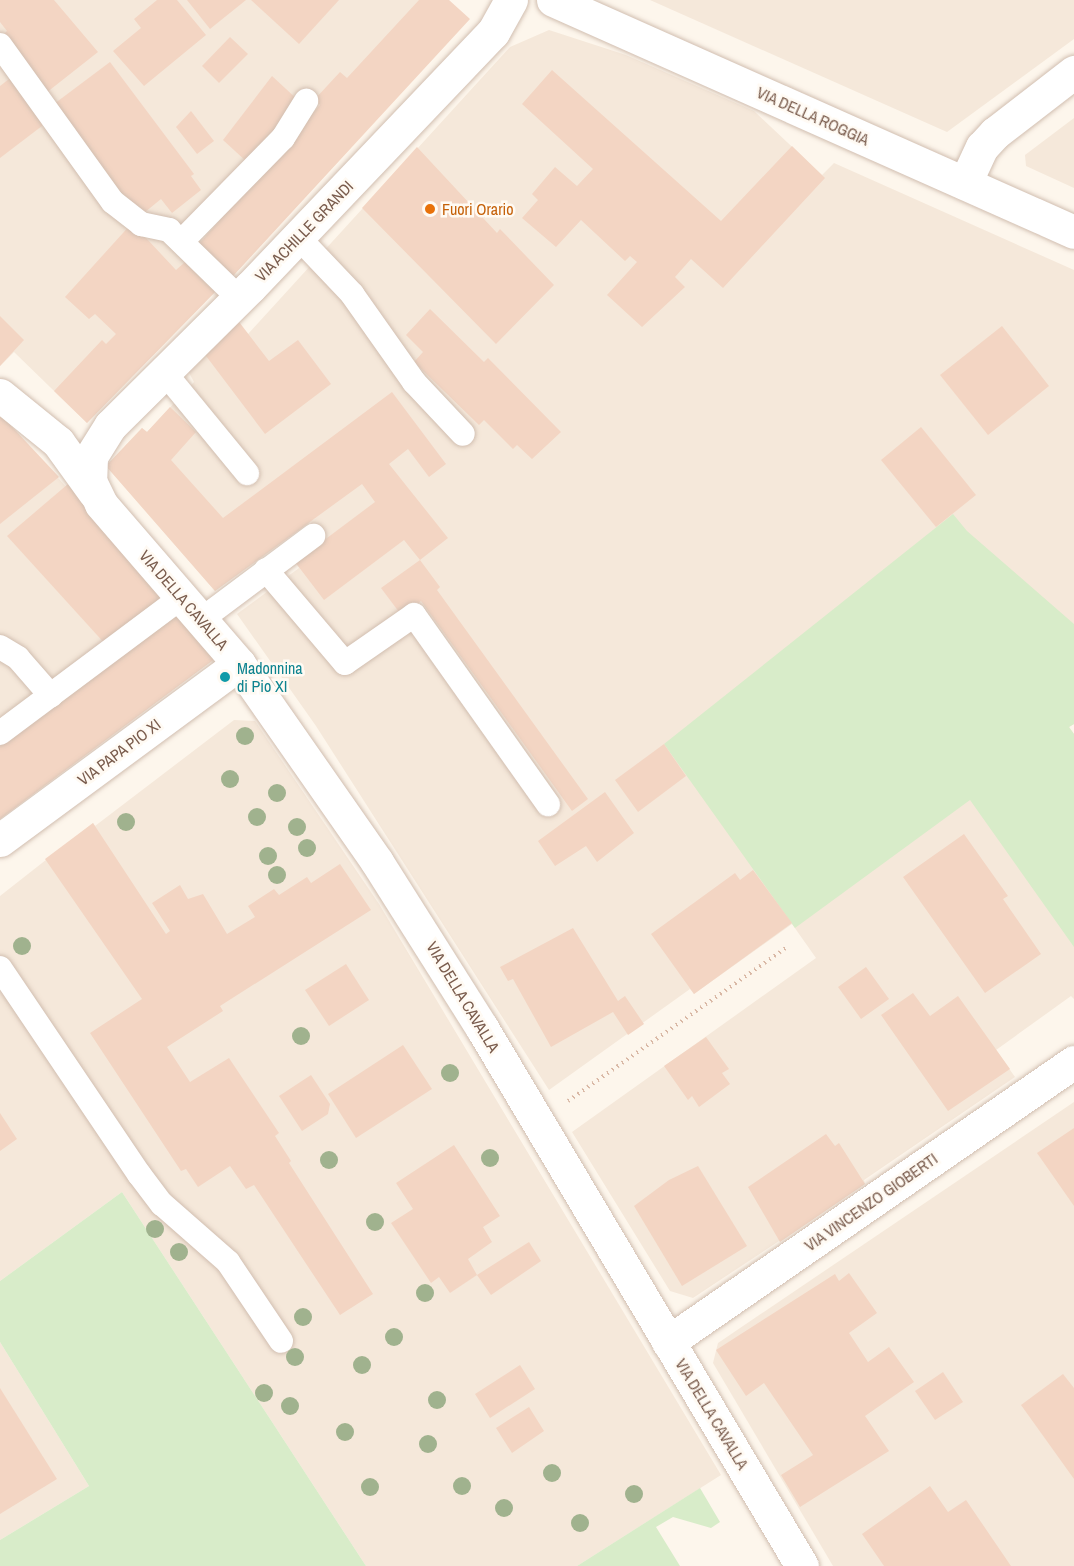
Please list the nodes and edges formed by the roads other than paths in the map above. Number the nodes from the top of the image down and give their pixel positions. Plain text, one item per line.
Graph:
1 (511, 0) edge
2 (552, 0) edge
3 (0, 45) edge
4 (1074, 72) edge
5 (306, 101) dead end
6 (965, 183) junction
7 (1074, 232) edge
8 (298, 237) junction
9 (182, 241) junction
10 (239, 298) junction
11 (164, 372) junction
12 (0, 395) edge
13 (463, 434) dead end
14 (58, 442) junction
15 (96, 447) junction
16 (247, 473) dead end
17 (95, 494) junction
18 (313, 536) dead end
19 (266, 570) junction
20 (192, 608) junction
21 (0, 647) edge
22 (239, 664) junction
23 (51, 696) junction
24 (0, 733) edge
25 (548, 804) dead end
26 (0, 840) edge
27 (0, 968) edge
28 (1074, 1062) edge
29 (281, 1341) dead end
30 (668, 1342) junction
31 (802, 1566) edge

1 - 8 street, VIA ACHILLE GRANDI
2 - 6 street, VIA DELLA ROGGIA
3 - 9 lane
4 - 6 street
5 - 9 lane
6 - 7 street, VIA DELLA ROGGIA
8 - 10 street, VIA ACHILLE GRANDI
8 - 13 lane
9 - 10 lane
10 - 11 street, VIA ACHILLE GRANDI
11 - 15 street, VIA ACHILLE GRANDI
11 - 16 lane
12 - 14 street, VIA DELLA CAVALLA
14 - 15 street
14 - 17 street, VIA DELLA CAVALLA
15 - 17 street
17 - 20 street, VIA DELLA CAVALLA
18 - 19 lane
19 - 20 lane
19 - 25 lane
20 - 22 street, VIA DELLA CAVALLA
20 - 23 lane
21 - 23 lane
22 - 26 street, VIA PAPA PIO XI
22 - 30 street, VIA DELLA CAVALLA
23 - 24 lane
27 - 29 lane
28 - 30 street, VIA VINCENZO GIOBERTI
30 - 31 street, VIA DELLA CAVALLA

